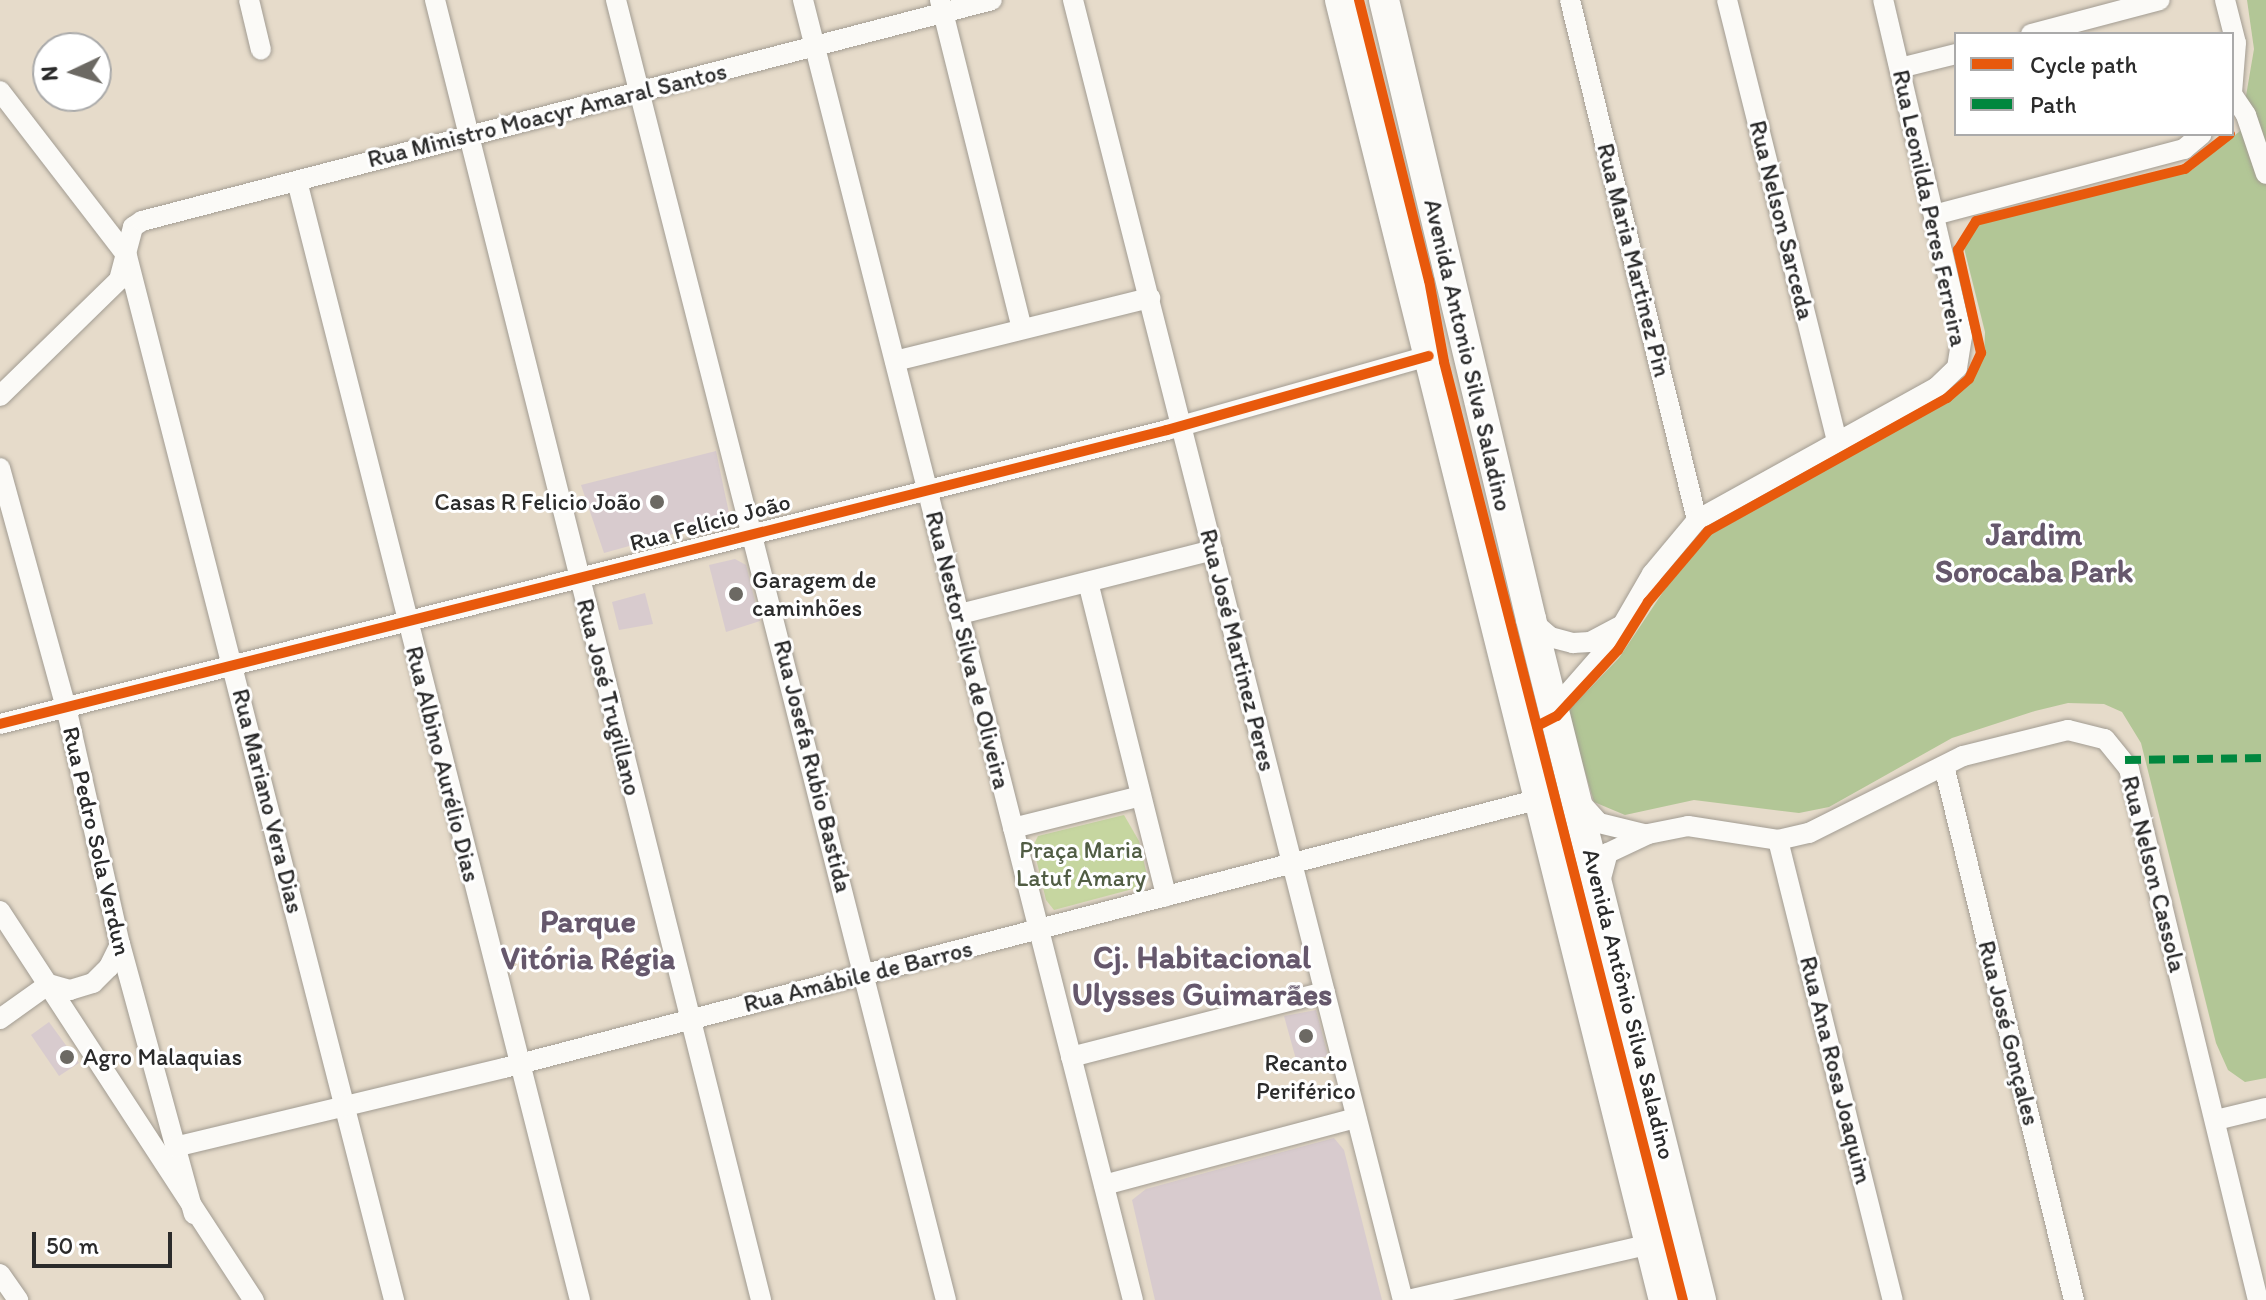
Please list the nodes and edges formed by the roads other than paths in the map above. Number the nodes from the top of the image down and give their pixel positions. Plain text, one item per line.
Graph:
1 (249, 0) edge
2 (435, 0) edge
3 (616, 0) edge
4 (803, 0) edge
5 (992, 0) edge
6 (1073, 0) edge
7 (1340, 0) edge
8 (1384, 0) edge
9 (1570, 0) edge
10 (1727, 0) edge
11 (1883, 0) edge
12 (2160, 0) edge
13 (2225, 0) edge
14 (941, 6) edge
15 (2039, 32) edge
16 (2233, 32) edge
17 (2234, 35) edge
18 (815, 45) junction
19 (261, 50) dead end
20 (1954, 54) edge
21 (1900, 68) junction
22 (2234, 68) edge
23 (0, 91) edge
24 (640, 92) junction
25 (2234, 97) edge
26 (468, 134) junction
27 (2200, 136) edge
28 (2266, 174) edge
29 (297, 181) junction
30 (1934, 215) junction
31 (127, 256) junction
32 (1150, 298) junction
33 (1022, 329) junction
34 (1429, 356) junction
35 (895, 361) junction
36 (0, 396) edge
37 (1181, 425) junction
38 (1837, 441) junction
39 (0, 468) edge
40 (926, 487) junction
41 (1697, 520) junction
42 (754, 531) junction
43 (1510, 534) junction
44 (1213, 550) junction
45 (578, 578) junction
46 (1088, 582) junction
47 (960, 614) junction
48 (1531, 619) junction
49 (407, 620) junction
50 (1621, 625) junction
51 (233, 665) junction
52 (66, 707) junction
53 (1555, 708) junction
54 (0, 724) edge
55 (1944, 766) junction
56 (1141, 796) junction
57 (1540, 799) junction
58 (1579, 801) junction
59 (1013, 828) junction
60 (1648, 834) junction
61 (1778, 840) junction
62 (1292, 865) junction
63 (1600, 884) junction
64 (1166, 896) junction
65 (0, 911) edge
66 (1039, 930) junction
67 (120, 944) junction
68 (866, 975) junction
69 (49, 984) junction
70 (1325, 992) junction
71 (0, 1019) edge
72 (691, 1019) junction
73 (1071, 1057) junction
74 (521, 1063) junction
75 (163, 1101) junction
76 (125, 1105) junction
77 (347, 1107) junction
78 (2266, 1108) edge
79 (1356, 1118) junction
80 (2216, 1120) junction
81 (175, 1147) junction
82 (1104, 1185) junction
83 (194, 1214) junction
84 (1650, 1244) junction
85 (0, 1274) edge
86 (18, 1300) edge
87 (254, 1300) edge
88 (394, 1300) edge
89 (580, 1300) edge
90 (761, 1300) edge
91 (946, 1300) edge
92 (1133, 1300) edge
93 (1406, 1300) edge
94 (1664, 1300) edge
95 (1701, 1300) edge
96 (1893, 1300) edge
97 (2074, 1300) edge
98 (2258, 1300) edge

1 - 19 street
2 - 26 street, Rua José Trugillano
3 - 24 street, Rua Josefa Rubio Bastida
4 - 18 street, Rua Nestor Silva de Oliveira
5 - 14 street, Rua Ministro Moacyr Amaral Santos
6 - 32 street, Rua José Martinez Peres
7 - 34 main road, Avenida Antônio Silva Saladino
8 - 43 main road, Avenida Antonio Silva Saladino
9 - 41 street, Rua Maria Martinez Pin
10 - 38 street, Rua Nelson Sarceda
11 - 21 street, Rua Leonilda Peres Ferreira
12 - 15 street
13 - 16 street
14 - 18 street, Rua Ministro Moacyr Amaral Santos
14 - 33 street
17 - 22 street
18 - 24 street, Rua Ministro Moacyr Amaral Santos
18 - 35 street, Rua Nestor Silva de Oliveira
20 - 21 street
21 - 30 street, Rua Leonilda Peres Ferreira
23 - 31 street
24 - 26 street, Rua Ministro Moacyr Amaral Santos
24 - 42 street, Rua Josefa Rubio Bastida
25 - 28 street
26 - 29 street, Rua Ministro Moacyr Amaral Santos
26 - 45 street, Rua José Trugillano
27 - 30 street
29 - 31 street, Rua Ministro Moacyr Amaral Santos
29 - 49 street, Rua Albino Aurélio Dias
30 - 38 street, Rua Leonilda Peres Ferreira
31 - 36 street
31 - 51 street, Rua Mariano Vera Dias
32 - 33 street
32 - 37 street, Rua José Martinez Peres
33 - 35 street
34 - 37 street, Rua Felício João
34 - 43 main road
34 - 57 main road, Avenida Antônio Silva Saladino
35 - 40 street, Rua Nestor Silva de Oliveira
37 - 40 street, Rua Felício João
37 - 44 street, Rua José Martinez Peres
38 - 41 street, Rua Leonilda Peres Ferreira
39 - 52 street, Rua Pedro Sola Verdun
40 - 42 street, Rua Felício João
40 - 47 street, Rua Nestor Silva de Oliveira
41 - 50 street, Rua Leonilda Peres Ferreira
42 - 45 street, Rua Felício João
42 - 68 street, Rua Josefa Rubio Bastida
43 - 48 main road, Avenida Antonio Silva Saladino
44 - 46 street
44 - 62 street, Rua José Martinez Peres
45 - 49 street, Rua Felício João
45 - 72 street, Rua José Trugillano
46 - 47 street
46 - 56 street
47 - 59 street, Rua Nestor Silva de Oliveira
48 - 50 street
48 - 53 main road, Avenida Antonio Silva Saladino
49 - 51 street, Rua Felício João
49 - 74 street, Rua Albino Aurélio Dias
50 - 53 street, Rua Leonilda Peres Ferreira
51 - 52 street, Rua Felício João
51 - 77 street, Rua Mariano Vera Dias
52 - 54 street, Rua Felício João
52 - 67 street, Rua Pedro Sola Verdun
53 - 58 main road, Avenida Antônio Silva Saladino
55 - 61 street, Rua Nelson Cassola
55 - 80 street, Rua Nelson Cassola
55 - 97 street, Rua José Gonçales
56 - 59 street
56 - 64 street
57 - 62 street, Rua Amábile de Barros
57 - 84 main road, Avenida Antônio Silva Saladino
58 - 60 street, Rua Nelson Cassola
58 - 63 main road, Avenida Antônio Silva Saladino
59 - 66 street, Rua Nestor Silva de Oliveira
60 - 61 street, Rua Nelson Cassola
60 - 63 street, Rua Nelson Cassola
61 - 96 street, Rua Ana Rosa Joaquim
62 - 64 street, Rua Amábile de Barros
62 - 70 street, Rua José Martinez Peres
63 - 95 main road, Avenida Antônio Silva Saladino
64 - 66 street, Rua Amábile de Barros
65 - 69 street
66 - 68 street, Rua Amábile de Barros
66 - 73 street, Rua Nestor Silva de Oliveira
67 - 69 street
67 - 75 street, Rua Pedro Sola Verdun
68 - 72 street, Rua Amábile de Barros
68 - 91 street, Rua Josefa Rubio Bastida
69 - 71 street
69 - 76 street
70 - 73 street
70 - 79 street, Rua José Martinez Peres
72 - 74 street, Rua Amábile de Barros
72 - 90 street, Rua José Trugillano
73 - 82 street, Rua Nestor Silva de Oliveira
74 - 77 street, Rua Amábile de Barros
74 - 89 street, Rua Albino Aurélio Dias
75 - 76 street
75 - 81 street, Rua Pedro Sola Verdun
76 - 83 street
77 - 81 street, Rua Amábile de Barros
77 - 88 street, Rua Mariano Vera Dias
78 - 80 street
79 - 82 street
79 - 93 street, Rua José Martinez Peres
80 - 98 street, Rua Nelson Cassola
81 - 83 street, Rua Pedro Sola Verdun
82 - 92 street, Rua Nestor Silva de Oliveira
83 - 87 street
84 - 93 street
84 - 94 main road, Avenida Antônio Silva Saladino
85 - 86 street

